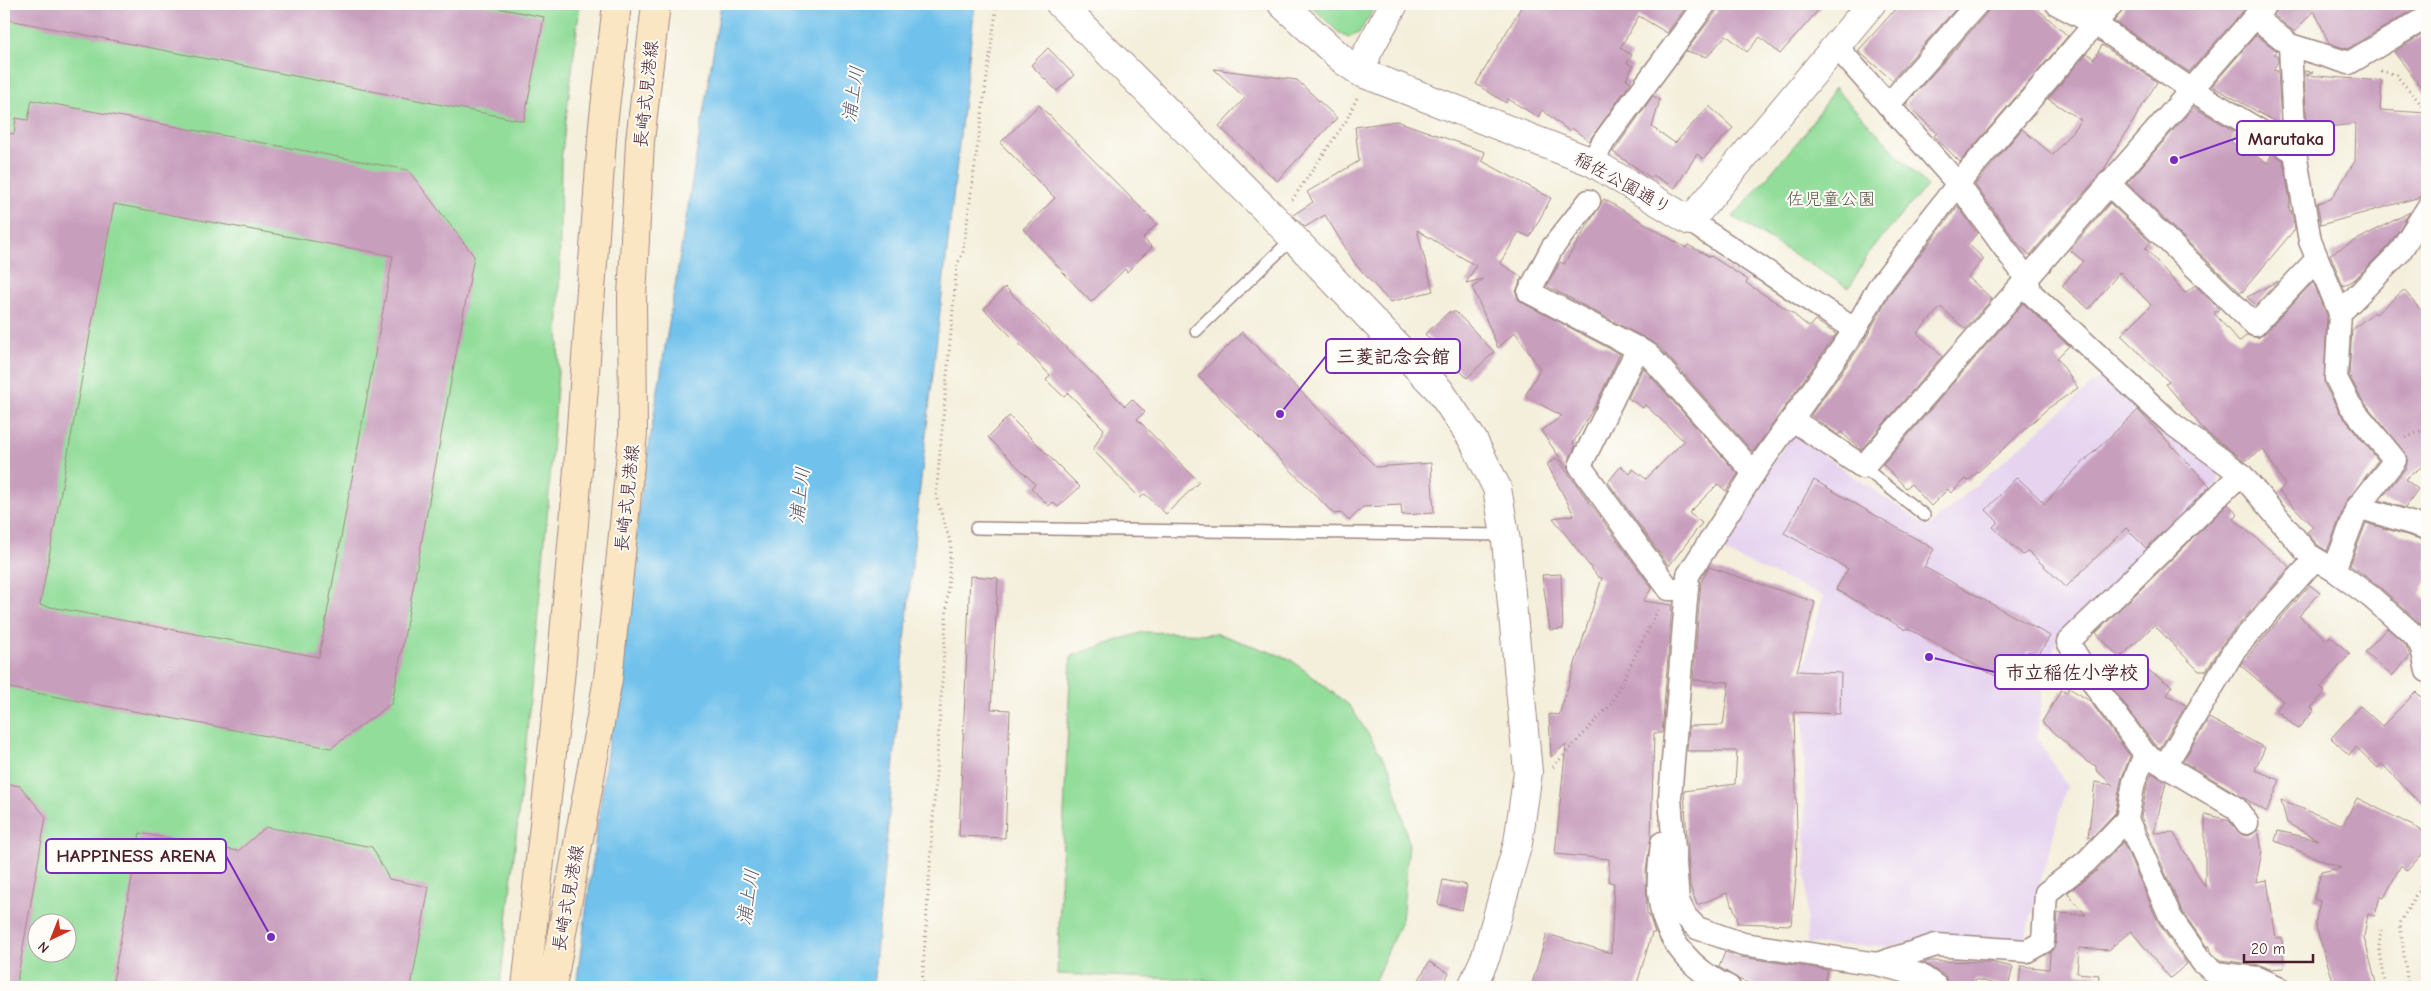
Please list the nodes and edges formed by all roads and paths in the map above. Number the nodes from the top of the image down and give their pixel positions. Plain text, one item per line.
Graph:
1 (617, 4) edge
2 (656, 4) edge
3 (997, 4) edge
4 (1060, 4) edge
5 (1282, 4) edge
6 (1394, 4) edge
7 (1705, 4) edge
8 (1872, 4) edge
9 (1977, 4) edge
10 (2057, 4) edge
11 (2112, 4) edge
12 (2260, 10) edge
13 (2427, 16) edge
14 (2095, 24) junction
15 (1836, 46) junction
16 (2290, 46) junction
17 (2349, 63) junction
18 (1362, 73) junction
19 (2192, 90) junction
20 (1888, 105) junction
21 (2427, 111) edge
22 (1346, 122) dead end
23 (2295, 152) junction
24 (1592, 162) junction
25 (2108, 183) junction
26 (1958, 184) junction
27 (1589, 201) dead end
28 (2427, 209) edge
29 (1690, 221) junction
30 (1285, 230) junction
31 (2317, 259) junction
32 (2027, 279) junction
33 (2340, 313) junction
34 (1855, 330) junction
35 (1196, 332) dead end
36 (1638, 348) junction
37 (1793, 420) junction
38 (1863, 467) junction
39 (1754, 473) junction
40 (2241, 474) junction
41 (2358, 508) junction
42 (1924, 515) dead end
43 (976, 528) dead end
44 (2427, 528) edge
45 (1505, 535) junction
46 (2315, 559) junction
47 (2334, 570) junction
48 (1687, 589) junction
49 (1658, 610) dead end
50 (2427, 671) edge
51 (1572, 749) dead end
52 (2145, 754) junction
53 (2166, 764) junction
54 (1670, 798) junction
55 (2127, 819) junction
56 (2247, 823) dead end
57 (2427, 875) edge
58 (2381, 930) dead end
59 (1876, 964) junction
60 (526, 987) edge
61 (552, 987) edge
62 (922, 987) edge
63 (1472, 987) edge
64 (1729, 987) edge
65 (1938, 987) edge
66 (2278, 987) edge
67 (2386, 987) edge
68 (2408, 987) edge

1 - 60 main road, 長崎式見港線
2 - 61 main road, 長崎式見港線
3 - 62 path
4 - 30 street
5 - 18 street, 稲佐公園通り
6 - 18 street
7 - 24 street
8 - 15 street, 稲佐公園通り
9 - 20 street
10 - 14 street
11 - 14 street
12 - 16 street
12 - 19 street
13 - 17 street
14 - 19 street
14 - 26 street
15 - 20 street
15 - 29 street, 稲佐公園通り
16 - 17 street
16 - 23 street
17 - 21 path
18 - 24 street, 稲佐公園通り
19 - 23 street
19 - 25 street
20 - 26 street
22 - 30 path
23 - 31 street
24 - 29 street, 稲佐公園通り
25 - 31 street
25 - 32 street
26 - 32 street
26 - 34 street
27 - 36 street
28 - 33 street
29 - 34 street
30 - 35 lane
30 - 45 street
31 - 33 street
32 - 38 street
32 - 40 street
33 - 41 street
34 - 37 street
36 - 39 street
36 - 48 street
37 - 38 street
37 - 39 street
38 - 42 lane
39 - 48 street
40 - 46 street
40 - 52 street
41 - 44 street
41 - 47 street
43 - 45 lane
45 - 63 street
46 - 47 street
46 - 53 street
47 - 50 street
48 - 54 street
49 - 51 path
52 - 53 street
52 - 55 street
53 - 56 street
54 - 59 street
54 - 64 street
55 - 59 street
55 - 66 street
57 - 68 path
58 - 67 path
59 - 65 street

